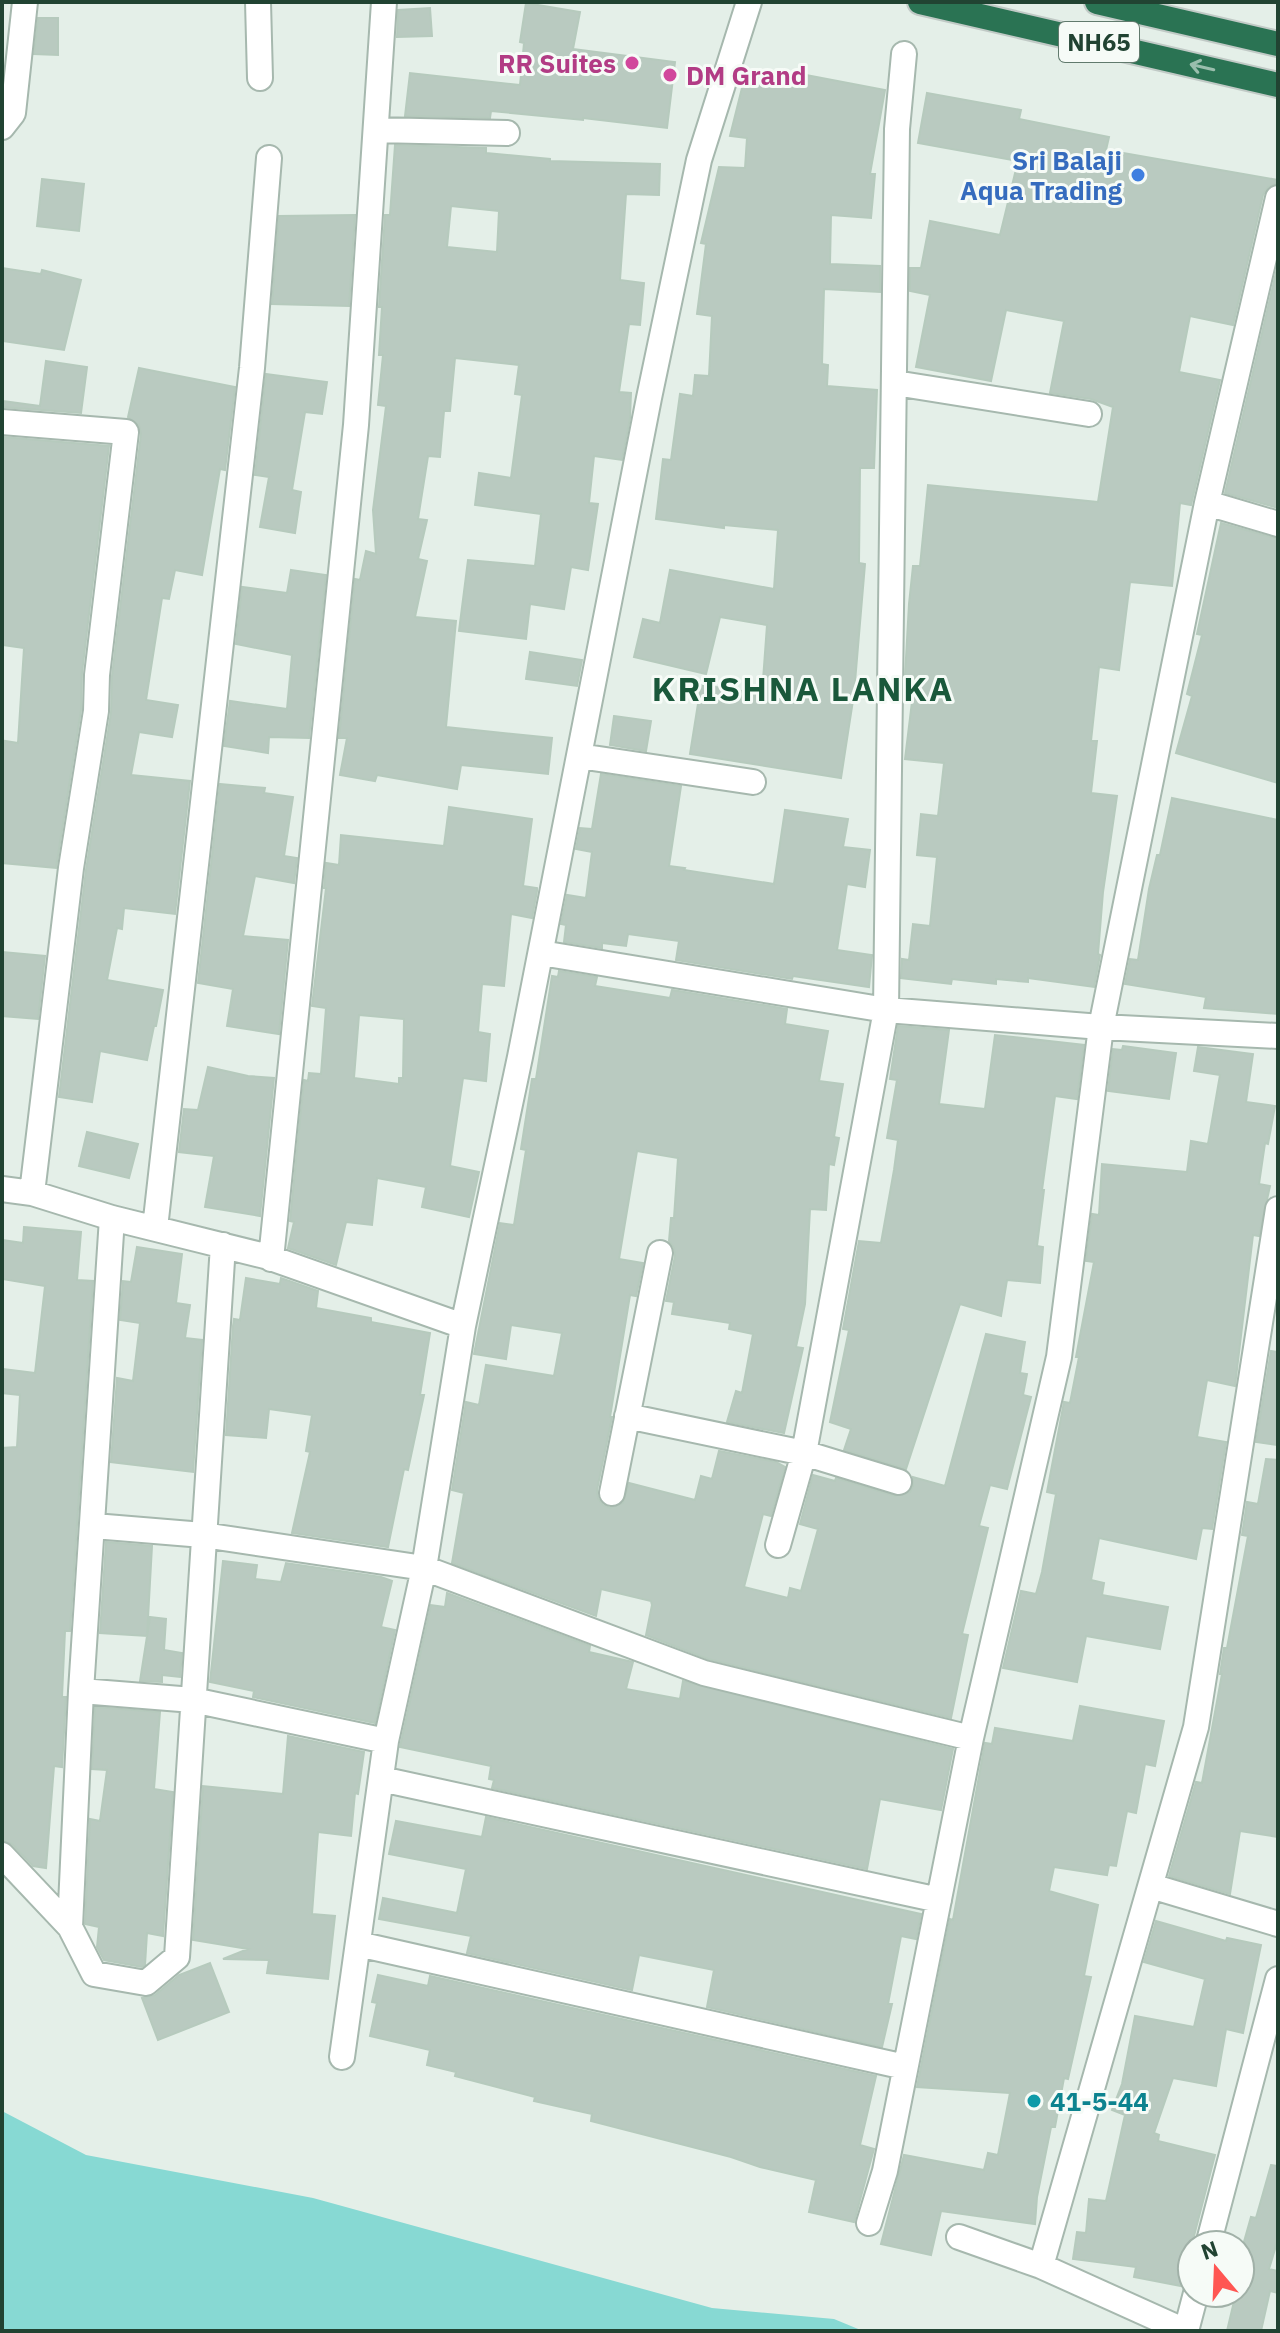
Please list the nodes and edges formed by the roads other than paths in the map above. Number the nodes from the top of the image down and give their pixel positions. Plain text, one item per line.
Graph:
1 (25, 2) edge
2 (258, 2) edge
3 (384, 2) edge
4 (747, 2) edge
5 (920, 2) edge
6 (1097, 2) edge
7 (1278, 44) edge
8 (904, 54) dead end
9 (260, 78) dead end
10 (1278, 85) edge
11 (2, 127) edge
12 (376, 130) junction
13 (507, 133) dead end
14 (269, 158) dead end
15 (1278, 198) edge
16 (895, 383) junction
17 (1089, 414) dead end
18 (2, 422) edge
19 (1207, 503) junction
20 (1278, 524) edge
21 (579, 756) junction
22 (753, 782) dead end
23 (541, 953) junction
24 (886, 1010) junction
25 (1101, 1027) junction
26 (1278, 1036) edge
27 (2, 1189) edge
28 (32, 1193) junction
29 (1278, 1209) edge
30 (112, 1218) junction
31 (155, 1228) junction
32 (223, 1245) junction
33 (660, 1253) dead end
34 (271, 1259) junction
35 (463, 1326) junction
36 (627, 1416) junction
37 (804, 1453) junction
38 (899, 1482) dead end
39 (612, 1493) dead end
40 (94, 1526) junction
41 (203, 1535) junction
42 (778, 1545) dead end
43 (424, 1568) junction
44 (81, 1691) junction
45 (193, 1700) junction
46 (971, 1738) junction
47 (386, 1741) junction
48 (381, 1779) junction
49 (2, 1855) edge
50 (1151, 1886) junction
51 (939, 1900) junction
52 (1278, 1924) edge
53 (70, 1927) junction
54 (358, 1944) junction
55 (1278, 1979) edge
56 (342, 2057) dead end
57 (905, 2067) junction
58 (869, 2223) dead end
59 (1212, 2229) edge
60 (959, 2237) dead end
61 (1041, 2266) junction
62 (1191, 2309) edge
63 (1185, 2331) edge

1 - 11 street
2 - 9 street
3 - 12 street
4 - 21 street
10 -> 5 highway, NH65
6 - 7 highway, NH65
8 - 16 street
12 - 13 street
12 - 34 street
14 - 31 street
15 - 19 street
16 - 17 street
16 - 24 street
18 - 28 street
19 - 20 street
19 - 25 street
21 - 22 street
21 - 23 street
23 - 24 street
23 - 35 street
24 - 25 street
24 - 37 street
25 - 26 street
25 - 46 street
27 - 28 street
28 - 30 street
29 - 50 street
30 - 31 street
30 - 40 street
31 - 32 street
32 - 34 street
32 - 41 street
33 - 36 street
34 - 35 street
35 - 43 street
36 - 37 street
36 - 39 street
37 - 38 street
37 - 42 street
40 - 41 street
40 - 44 street
41 - 43 street
41 - 45 street
43 - 46 street
43 - 47 street
44 - 45 street
44 - 53 street
45 - 47 street
45 - 53 street
46 - 51 street
47 - 48 street
48 - 51 street
48 - 54 street
49 - 53 street
50 - 52 street
50 - 61 street
51 - 57 street
54 - 56 street
54 - 57 street
55 - 59 street
57 - 58 street
60 - 61 street
61 - 63 street
62 - 63 street

